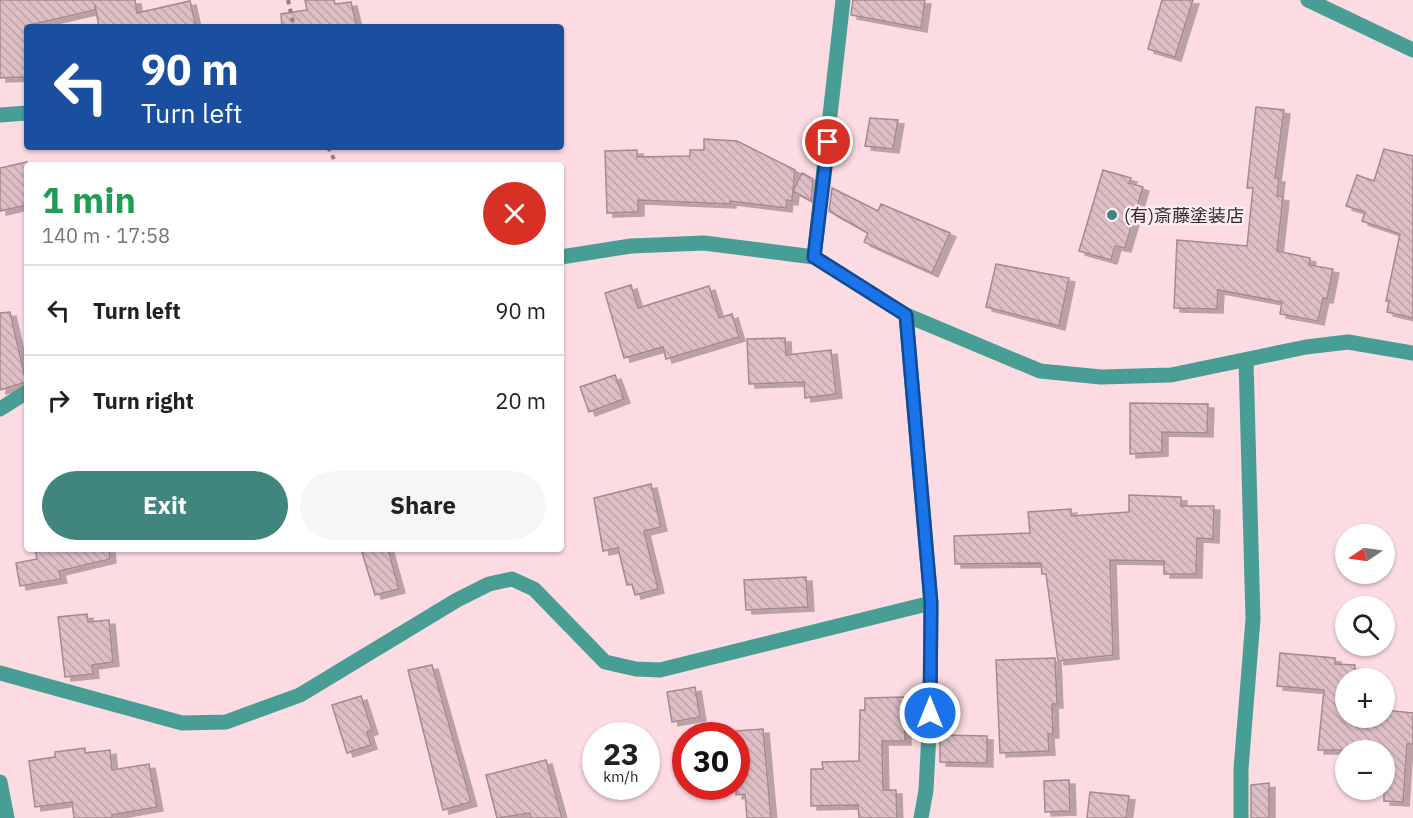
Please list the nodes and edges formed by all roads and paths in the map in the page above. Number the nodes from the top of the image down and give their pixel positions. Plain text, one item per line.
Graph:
1 (288, 0) edge
2 (843, 0) edge
3 (1308, 0) edge
4 (293, 24) edge
5 (1413, 50) edge
6 (24, 113) edge
7 (0, 115) edge
8 (564, 257) edge
9 (814, 257) junction
10 (906, 315) junction
11 (1413, 353) edge
12 (1246, 360) junction
13 (24, 394) edge
14 (0, 410) edge
15 (931, 603) junction
16 (0, 673) edge
17 (0, 782) edge
18 (8, 818) edge
19 (921, 818) edge
20 (1241, 818) edge

1 - 4 path
2 - 9 street
3 - 5 street
6 - 7 street
8 - 9 street
9 - 10 street
10 - 12 street
10 - 15 street
11 - 12 street
12 - 20 street
13 - 14 street
15 - 16 street
15 - 19 street
17 - 18 street

